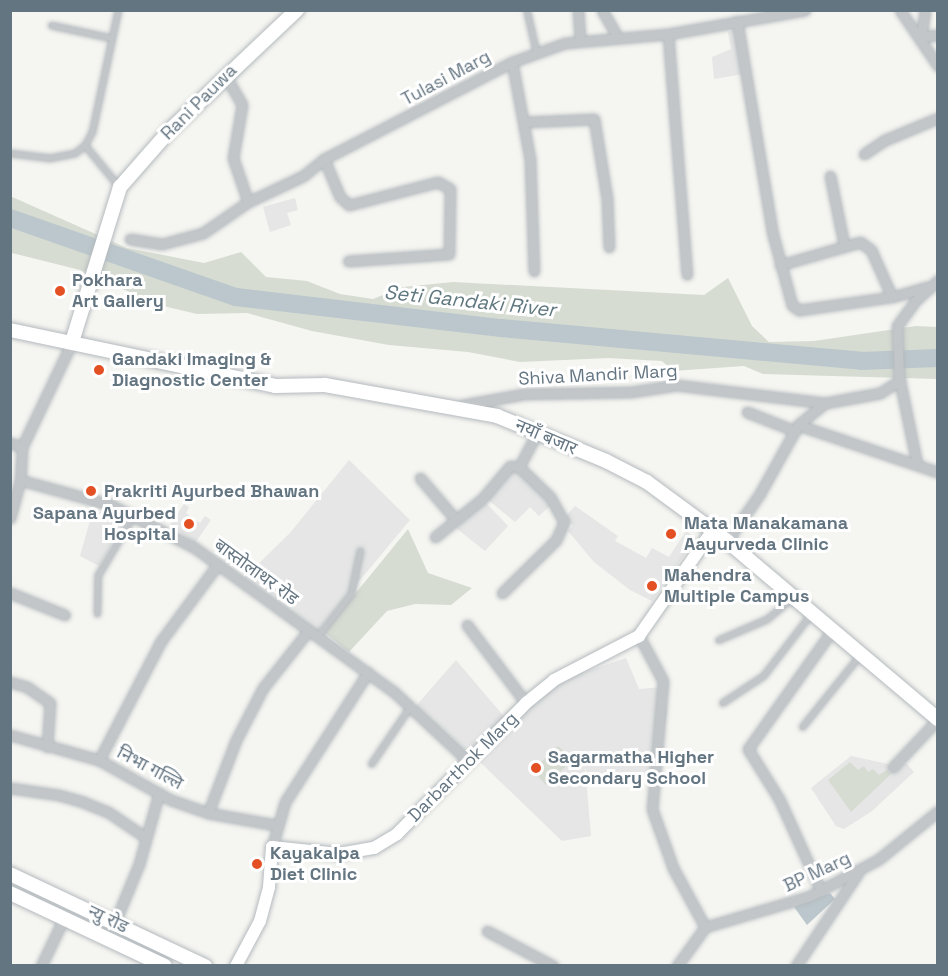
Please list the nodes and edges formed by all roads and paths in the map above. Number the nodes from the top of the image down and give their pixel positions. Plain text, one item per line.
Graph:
1 (118, 10) edge
2 (297, 10) edge
3 (527, 10) edge
4 (578, 10) edge
5 (602, 10) edge
6 (900, 10) edge
7 (925, 10) edge
8 (800, 11) edge
9 (737, 21) junction
10 (51, 25) dead end
11 (668, 33) junction
12 (938, 35) edge
13 (112, 38) junction
14 (618, 38) junction
15 (921, 38) junction
16 (580, 41) junction
17 (537, 54) junction
18 (512, 62) junction
19 (938, 66) edge
20 (225, 75) junction
21 (938, 118) edge
22 (524, 122) junction
23 (85, 145) junction
24 (10, 153) edge
25 (864, 154) dead end
26 (324, 159) junction
27 (830, 176) dead end
28 (120, 187) junction
29 (248, 202) junction
30 (130, 239) dead end
31 (844, 245) junction
32 (609, 247) dead end
33 (348, 261) dead end
34 (780, 265) junction
35 (534, 271) dead end
36 (687, 274) dead end
37 (935, 283) edge
38 (892, 297) junction
39 (10, 330) edge
40 (72, 342) junction
41 (900, 378) junction
42 (825, 403) junction
43 (454, 407) junction
44 (747, 412) dead end
45 (797, 428) junction
46 (537, 433) junction
47 (10, 443) edge
48 (22, 447) junction
49 (917, 464) junction
50 (519, 467) junction
51 (938, 472) edge
52 (420, 478) dead end
53 (20, 480) junction
54 (133, 515) junction
55 (10, 518) edge
56 (456, 520) junction
57 (712, 531) junction
58 (435, 537) dead end
59 (727, 541) junction
60 (360, 551) dead end
61 (218, 564) junction
62 (10, 593) edge
63 (502, 593) dead end
64 (794, 596) junction
65 (813, 612) junction
66 (97, 614) dead end
67 (65, 615) dead end
68 (467, 625) dead end
69 (833, 629) junction
70 (308, 631) junction
71 (639, 636) junction
72 (317, 637) junction
73 (718, 640) dead end
74 (861, 653) junction
75 (368, 672) junction
76 (10, 682) edge
77 (526, 703) junction
78 (722, 703) dead end
79 (409, 708) junction
80 (938, 719) edge
81 (802, 727) dead end
82 (10, 735) edge
83 (47, 747) junction
84 (99, 760) junction
85 (469, 762) junction
86 (370, 764) dead end
87 (893, 767) dead end
88 (10, 788) edge
89 (159, 793) junction
90 (938, 811) edge
91 (208, 813) junction
92 (276, 825) junction
93 (145, 837) junction
94 (272, 847) junction
95 (860, 871) junction
96 (10, 874) edge
97 (820, 891) junction
98 (10, 893) edge
99 (64, 918) junction
100 (115, 922) junction
101 (705, 927) junction
102 (487, 931) dead end
103 (41, 966) edge
104 (165, 966) edge
105 (205, 966) edge
106 (236, 966) edge
107 (553, 966) edge
108 (677, 966) edge
109 (796, 966) edge

1 - 13 lane
2 - 20 main road, Rani Pauwa
3 - 17 lane
4 - 16 street
5 - 14 street
6 - 15 street
7 - 15 street
8 - 9 street, Tulasi Marg
9 - 11 street, Tulasi Marg
9 - 34 street
10 - 13 lane
11 - 14 street, Tulasi Marg
11 - 36 street
12 - 15 street
13 - 23 lane
14 - 16 street, Tulasi Marg
15 - 19 street
16 - 17 street, Tulasi Marg
17 - 18 street, Tulasi Marg
18 - 22 street
18 - 26 street, Tulasi Marg
20 - 28 main road, Rani Pauwa
20 - 29 street
21 - 25 street
22 - 32 street
22 - 35 street
23 - 24 lane
23 - 28 lane
26 - 29 street, Tulasi Marg
26 - 33 street
27 - 31 street
28 - 40 main road, Rani Pauwa
29 - 30 street, Tulasi Marg
31 - 34 street
31 - 38 street
34 - 38 street
37 - 38 street
37 - 41 street
39 - 40 main road, नयाँ बजार
40 - 43 main road, नयाँ बजार
40 - 48 street
41 - 42 street
41 - 49 street
42 - 43 street, Shiva Mandir Marg
42 - 45 street
43 - 46 main road, नयाँ बजार
44 - 45 street
45 - 49 street
45 - 59 street
46 - 50 street
46 - 57 main road, नयाँ बजार
47 - 48 street
48 - 53 street
49 - 51 street
50 - 56 street
50 - 63 street
52 - 56 street
53 - 54 street, बास्तोलाथर रोड
53 - 55 street
54 - 61 street, बास्तोलाथर रोड
54 - 66 lane
56 - 58 street
57 - 59 main road, नयाँ बजार
57 - 71 main road, Darbarthok Marg
59 - 64 main road, नयाँ बजार
60 - 72 lane
61 - 70 street, बास्तोलाथर रोड
61 - 84 street
62 - 67 street
64 - 65 main road, नयाँ बजार
64 - 73 lane
65 - 69 main road, नयाँ बजार
65 - 78 lane
68 - 77 street
69 - 74 main road, नयाँ बजार
69 - 97 street
70 - 72 street, बास्तोलाथर रोड
70 - 91 street
71 - 77 main road, Darbarthok Marg
71 - 101 street
72 - 75 street, बास्तोलाथर रोड
74 - 80 main road, नयाँ बजार
74 - 81 lane
75 - 79 street, बास्तोलाथर रोड
75 - 92 street
76 - 83 street
77 - 85 main road, Darbarthok Marg
79 - 85 street, बास्तोलाथर रोड
79 - 86 lane
80 - 87 street
82 - 83 street, निभा गल्लि
83 - 84 street, निभा गल्लि
84 - 89 street, निभा गल्लि
85 - 94 main road, Darbarthok Marg
88 - 93 street
89 - 91 street, निभा गल्लि
89 - 93 street
90 - 95 street, BP Marg
91 - 92 street, निभा गल्लि
92 - 94 street
93 - 100 street
94 - 106 main road
95 - 97 street, BP Marg
95 - 109 street
96 - 100 main road, न्यु रोड
97 - 101 street, BP Marg
98 - 99 main road, न्यु रोड
99 - 103 street
99 - 104 main road, न्यु रोड
100 - 105 main road, न्यु रोड
101 - 108 street
102 - 107 street

